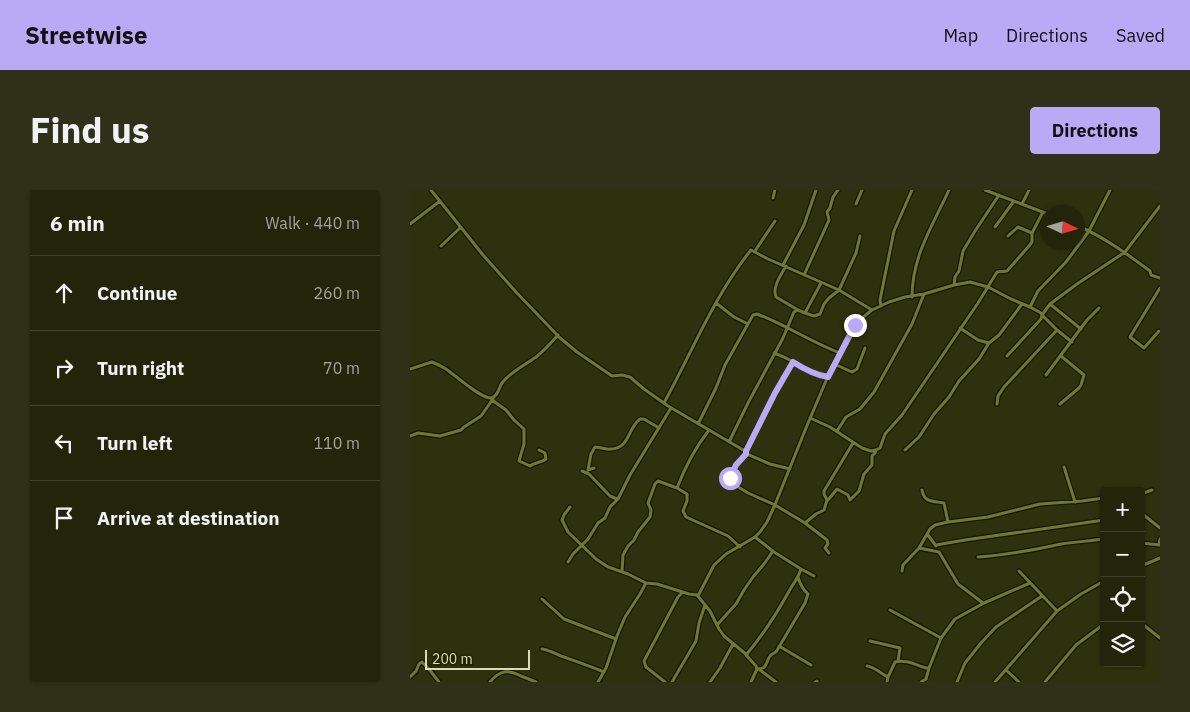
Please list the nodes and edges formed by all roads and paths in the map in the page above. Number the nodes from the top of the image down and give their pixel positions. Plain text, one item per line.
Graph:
1 (431, 190) edge
2 (776, 190) edge
3 (816, 190) edge
4 (838, 190) edge
5 (862, 190) edge
6 (912, 190) edge
7 (949, 190) edge
8 (985, 190) edge
9 (1029, 190) edge
10 (1110, 190) edge
11 (999, 195) junction
12 (773, 198) dead end
13 (440, 201) junction
14 (1014, 201) junction
15 (856, 204) dead end
16 (1022, 204) junction
17 (1160, 206) edge
18 (1040, 211) edge
19 (1040, 218) edge
20 (775, 221) dead end
21 (410, 224) edge
22 (461, 227) junction
23 (995, 227) dead end
24 (1085, 229) edge
25 (1089, 231) junction
26 (1032, 233) junction
27 (860, 236) dead end
28 (1008, 236) dead end
29 (441, 246) dead end
30 (755, 251) junction
31 (1125, 252) junction
32 (785, 266) junction
33 (804, 275) junction
34 (1160, 278) edge
35 (821, 283) junction
36 (954, 285) junction
37 (988, 287) junction
38 (1160, 288) edge
39 (839, 290) junction
40 (924, 294) junction
41 (912, 297) junction
42 (716, 303) junction
43 (1022, 304) junction
44 (1050, 304) junction
45 (880, 306) junction
46 (1030, 307) junction
47 (1099, 308) dead end
48 (798, 310) junction
49 (872, 310) junction
50 (805, 313) junction
51 (1042, 315) junction
52 (748, 324) junction
53 (788, 327) junction
54 (960, 328) junction
55 (1081, 329) junction
56 (1057, 330) junction
57 (1159, 331) edge
58 (558, 335) junction
59 (1072, 342) junction
60 (989, 343) junction
61 (865, 348) dead end
62 (774, 353) junction
63 (840, 353) junction
64 (1007, 356) dead end
65 (1061, 356) junction
66 (793, 362) junction
67 (834, 364) junction
68 (410, 369) edge
69 (1046, 375) dead end
70 (828, 377) junction
71 (493, 398) junction
72 (664, 403) junction
73 (997, 404) dead end
74 (1060, 404) dead end
75 (671, 408) junction
76 (810, 418) junction
77 (698, 424) junction
78 (659, 428) junction
79 (709, 430) junction
80 (837, 431) junction
81 (410, 436) edge
82 (729, 442) junction
83 (852, 442) junction
84 (540, 450) dead end
85 (876, 450) junction
86 (905, 450) dead end
87 (746, 453) junction
88 (1064, 467) dead end
89 (594, 468) dead end
90 (790, 469) junction
91 (582, 472) dead end
92 (677, 488) junction
93 (922, 490) dead end
94 (1152, 490) dead end
95 (1145, 493) edge
96 (618, 499) junction
97 (1100, 499) edge
98 (827, 500) junction
99 (1075, 502) junction
100 (775, 505) junction
101 (570, 507) dead end
102 (1145, 515) edge
103 (1100, 520) edge
104 (948, 522) junction
105 (805, 523) junction
106 (1160, 528) edge
107 (928, 535) junction
108 (755, 537) junction
109 (1160, 539) edge
110 (1100, 540) edge
111 (1145, 543) edge
112 (582, 545) junction
113 (936, 545) junction
114 (1159, 545) edge
115 (740, 546) junction
116 (918, 548) junction
117 (773, 551) junction
118 (939, 552) junction
119 (829, 553) dead end
120 (978, 556) dead end
121 (1160, 558) edge
122 (568, 562) dead end
123 (1145, 564) edge
124 (801, 569) junction
125 (902, 571) dead end
126 (1019, 571) dead end
127 (622, 572) junction
128 (814, 576) dead end
129 (798, 577) junction
130 (646, 583) junction
131 (1030, 583) junction
132 (1100, 583) edge
133 (683, 592) junction
134 (697, 595) junction
135 (1042, 596) junction
136 (542, 599) dead end
137 (984, 603) junction
138 (705, 605) junction
139 (890, 610) dead end
140 (1057, 611) junction
141 (716, 625) junction
142 (1145, 625) edge
143 (1100, 627) edge
144 (941, 638) junction
145 (1160, 638) edge
146 (616, 639) junction
147 (870, 641) dead end
148 (733, 644) junction
149 (779, 646) junction
150 (542, 649) dead end
151 (747, 654) junction
152 (898, 661) junction
153 (811, 664) dead end
154 (867, 666) dead end
155 (929, 668) junction
156 (758, 670) junction
157 (1006, 670) junction
158 (604, 672) junction
159 (410, 677) edge
160 (888, 677) junction
161 (439, 682) edge
162 (490, 682) edge
163 (536, 682) edge
164 (598, 682) edge
165 (664, 682) edge
166 (672, 682) edge
167 (710, 682) edge
168 (751, 682) edge
169 (776, 682) edge
170 (887, 682) edge
171 (921, 682) edge
172 (957, 682) edge
173 (995, 682) edge
174 (1019, 682) edge
175 (1046, 682) edge

1 - 13 street
2 - 12 street
3 - 32 street
4 - 33 street
5 - 15 street
6 - 45 street
7 - 41 street
8 - 11 street
9 - 16 street
10 - 25 street
11 - 14 street
11 - 36 street
13 - 21 street
13 - 22 street
14 - 16 street
14 - 23 street
16 - 18 street
17 - 31 street
19 - 26 street
20 - 30 street
22 - 29 street
22 - 58 street
24 - 25 street
25 - 31 street
25 - 46 street
26 - 28 street
26 - 37 street
27 - 39 street
30 - 32 street
30 - 42 street
31 - 34 street
31 - 44 street
32 - 33 street
32 - 48 street
33 - 35 street
35 - 39 street
35 - 50 street
36 - 37 street
36 - 40 street
37 - 43 street
37 - 54 street
38 - 57 street
39 - 49 street
39 - 50 street
40 - 41 street
40 - 80 street
41 - 45 street
42 - 52 street
42 - 72 street
43 - 46 street
43 - 60 street
44 - 51 street
44 - 55 street
45 - 49 street
46 - 51 street
47 - 55 street
48 - 50 street
48 - 53 street
49 - 63 street
51 - 56 street
51 - 64 street
52 - 53 street
52 - 77 street
53 - 62 street
53 - 63 street
54 - 60 street
54 - 85 street
55 - 59 street
56 - 59 street
56 - 73 street
58 - 71 street
58 - 72 street
59 - 65 street
60 - 86 street
61 - 67 street
62 - 66 street
62 - 82 street
63 - 67 street
65 - 69 street
65 - 74 street
66 - 70 street
66 - 87 street
67 - 70 street
68 - 71 street
70 - 76 street
71 - 81 street
71 - 84 street
72 - 75 street
75 - 77 street
75 - 78 street
76 - 80 street
76 - 90 street
77 - 79 street
78 - 89 street
78 - 96 street
79 - 82 street
79 - 92 street
80 - 83 street
82 - 87 street
83 - 85 street
83 - 98 street
85 - 98 street
87 - 90 street
87 - 100 street
88 - 99 street
90 - 100 street
91 - 96 street
92 - 115 street
92 - 127 street
93 - 104 street
94 - 95 street
96 - 112 street
97 - 99 street
98 - 105 street
99 - 104 street
100 - 105 street
100 - 108 street
101 - 112 street
102 - 106 street
103 - 113 street
104 - 107 street
105 - 119 street
107 - 113 street
107 - 116 street
108 - 115 street
108 - 117 street
109 - 114 street
110 - 120 street
111 - 114 street
112 - 122 street
112 - 127 street
113 - 118 street
115 - 134 street
116 - 118 street
116 - 125 street
117 - 124 street
117 - 141 street
118 - 137 street
121 - 123 street
124 - 128 street
124 - 129 street
126 - 131 street
127 - 130 street
129 - 149 street
129 - 151 street
130 - 133 street
130 - 146 street
131 - 135 street
131 - 137 street
132 - 140 street
133 - 134 street
133 - 165 street
134 - 138 street
135 - 140 street
135 - 172 street
136 - 146 street
137 - 144 street
138 - 141 street
138 - 166 street
139 - 144 street
140 - 157 street
141 - 148 street
142 - 145 street
143 - 175 street
144 - 155 street
146 - 158 street
147 - 152 street
148 - 151 street
148 - 167 street
149 - 153 street
149 - 156 street
150 - 158 street
151 - 156 street
152 - 155 street
152 - 160 street
154 - 160 street
155 - 171 street
156 - 168 street
156 - 169 street
157 - 173 street
157 - 174 street
158 - 164 street
159 - 161 street
160 - 170 street
162 - 163 street

